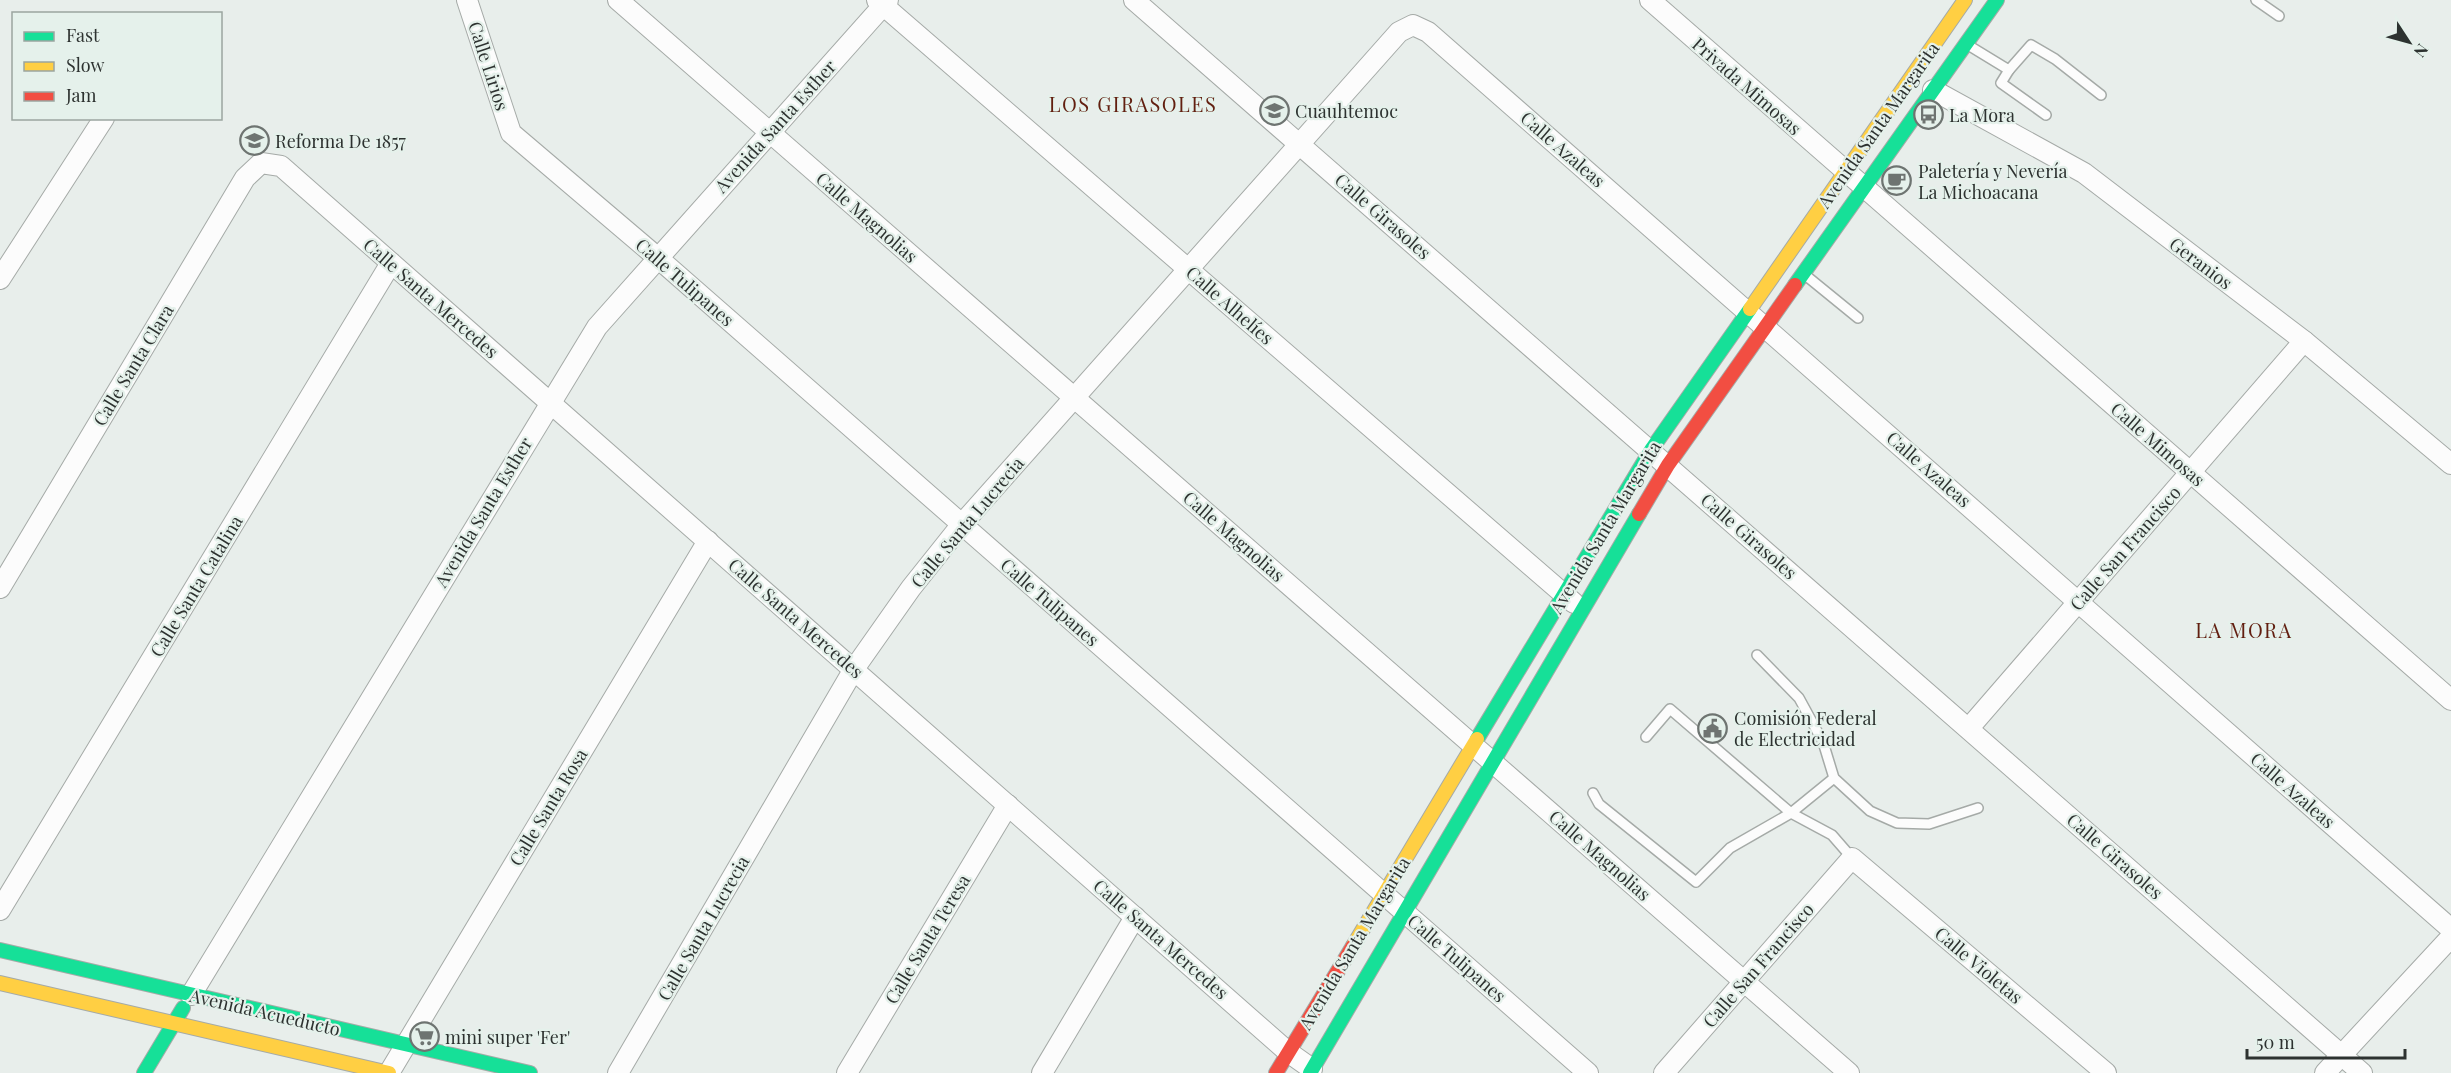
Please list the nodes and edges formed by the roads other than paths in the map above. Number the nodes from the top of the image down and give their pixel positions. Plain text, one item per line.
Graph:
1 (467, 0) edge
2 (618, 0) edge
3 (1134, 0) edge
4 (1650, 0) edge
5 (1997, 0) edge
6 (2256, 0) edge
7 (883, 2) edge
8 (1959, 2) edge
9 (2279, 16) dead end
10 (1978, 27) junction
11 (1399, 32) joint
12 (1965, 44) junction
13 (2009, 70) junction
14 (1933, 90) junction
15 (2101, 96) dead end
16 (2046, 115) dead end
17 (103, 120) edge
18 (770, 132) junction
19 (511, 133) joint
20 (1299, 143) junction
21 (281, 166) joint
22 (1845, 171) junction
23 (1864, 188) junction
24 (658, 258) junction
25 (391, 263) junction
26 (1188, 268) junction
27 (1803, 273) junction
28 (0, 279) edge
29 (1749, 310) junction
30 (1858, 318) dead end
31 (1767, 326) junction
32 (2304, 341) junction
33 (1074, 397) junction
34 (550, 402) junction
35 (1651, 450) junction
36 (2451, 464) edge
37 (1668, 465) junction
38 (2190, 472) junction
39 (962, 524) junction
40 (708, 541) junction
41 (0, 588) edge
42 (1564, 594) junction
43 (2079, 601) junction
44 (1582, 610) junction
45 (1757, 655) dead end
46 (854, 669) junction
47 (2451, 700) edge
48 (1969, 728) junction
49 (1646, 737) dead end
50 (1473, 745) junction
51 (1492, 761) junction
52 (1834, 778) junction
53 (1593, 793) dead end
54 (1008, 805) junction
55 (1978, 808) dead end
56 (1791, 813) junction
57 (1852, 858) junction
58 (1384, 894) junction
59 (0, 910) edge
60 (1403, 911) junction
61 (1135, 917) junction
62 (2451, 929) edge
63 (2451, 937) edge
64 (0, 950) edge
65 (1745, 981) junction
66 (0, 983) edge
67 (191, 994) junction
68 (174, 1023) junction
69 (406, 1044) junction
70 (1288, 1052) junction
71 (2342, 1055) junction
72 (1311, 1071) edge
73 (144, 1073) edge
74 (389, 1073) edge
75 (530, 1073) edge
76 (618, 1073) edge
77 (847, 1073) edge
78 (1042, 1073) edge
79 (1276, 1073) edge
80 (1588, 1073) edge
81 (1664, 1073) edge
82 (1849, 1073) edge
83 (2106, 1073) edge
84 (2325, 1073) edge
85 (2362, 1073) edge

1 - 19 street, Calle Lirios
2 - 18 street, Calle Magnolias
3 - 20 street, Calle Girasoles
4 - 22 street, Privada Mimosas
5 - 10 main road, Avenida Santa Margarita
6 - 9 lane
7 - 18 street, Avenida Santa Esther
7 - 26 street, Calle Alhelíes
8 - 10 street
8 - 22 main road, Avenida Santa Margarita
10 - 12 main road, Avenida Santa Margarita
11 - 20 street, Calle Santa Lucrecia
11 - 29 street, Calle Azaleas
12 - 13 lane
12 - 14 main road, Avenida Santa Margarita
13 - 15 lane
13 - 16 lane
14 - 23 main road, Avenida Santa Margarita
14 - 32 street, Geranios
17 - 28 street
18 - 24 street, Avenida Santa Esther
18 - 33 street, Calle Magnolias
19 - 24 street, Calle Tulipanes
20 - 26 street, Calle Santa Lucrecia
20 - 35 street, Calle Girasoles
21 - 25 street, Calle Santa Mercedes
21 - 41 street, Calle Santa Clara
22 - 23 street, Privada Mimosas
22 - 29 main road, Avenida Santa Margarita
23 - 27 main road, Avenida Santa Margarita
23 - 38 street, Calle Mimosas
24 - 34 street, Avenida Santa Esther
24 - 39 street, Calle Tulipanes
25 - 34 street, Calle Santa Mercedes
25 - 59 street, Calle Santa Catalina
26 - 33 street, Calle Santa Lucrecia
26 - 42 street, Calle Alhelíes
27 - 30 lane
27 - 31 main road, Avenida Santa Margarita
29 - 31 street, Calle Azaleas
29 - 35 main road, Avenida Santa Margarita
31 - 37 main road, Avenida Santa Margarita
31 - 43 street, Calle Azaleas
32 - 36 street, Geranios
32 - 38 street, Calle San Francisco
33 - 39 street, Calle Santa Lucrecia
33 - 50 street, Calle Magnolias
34 - 40 street, Calle Santa Mercedes
34 - 67 street, Avenida Santa Esther
35 - 37 street, Calle Girasoles
35 - 42 main road, Avenida Santa Margarita
37 - 44 main road, Avenida Santa Margarita
37 - 48 street, Calle Girasoles
38 - 43 street, Calle San Francisco
38 - 47 street, Calle Mimosas
39 - 46 street, Calle Santa Lucrecia
39 - 58 street, Calle Tulipanes
40 - 46 street, Calle Santa Mercedes
40 - 69 street, Calle Santa Rosa
42 - 44 street, Calle Alhelíes
42 - 50 main road, Avenida Santa Margarita
43 - 48 street, Calle San Francisco
43 - 62 street, Calle Azaleas
44 - 51 main road, Avenida Santa Margarita
45 - 52 lane
46 - 54 street, Calle Santa Mercedes
46 - 76 street, Calle Santa Lucrecia
48 - 71 street, Calle Girasoles
49 - 56 lane
50 - 51 street, Calle Magnolias
50 - 58 main road, Avenida Santa Margarita
51 - 60 main road, Avenida Santa Margarita
51 - 65 street, Calle Magnolias
52 - 55 lane
52 - 56 lane
53 - 56 lane
54 - 61 street, Calle Santa Mercedes
54 - 77 street, Calle Santa Teresa
56 - 57 lane
57 - 65 street, Calle San Francisco
57 - 83 street, Calle Violetas
58 - 60 street, Calle Tulipanes
58 - 70 main road, Avenida Santa Margarita
60 - 72 main road, Avenida Santa Margarita
60 - 80 street, Calle Tulipanes
61 - 70 street, Calle Santa Mercedes
61 - 78 street
63 - 71 street
64 - 67 main road, Avenida Acueducto
65 - 81 street, Calle San Francisco
65 - 82 street, Calle Magnolias
66 - 68 main road, Avenida Acueducto
67 - 68 main road, Avenida Santa Esther
67 - 69 main road, Avenida Acueducto
68 - 73 main road, Avenida Santa Esther
68 - 74 main road, Avenida Acueducto
69 - 74 street, Calle Santa Rosa
69 - 75 main road, Avenida Acueducto
70 - 72 street, Calle Santa Mercedes
70 - 79 main road, Avenida Santa Margarita
71 - 84 street
71 - 85 street, Calle Girasoles

